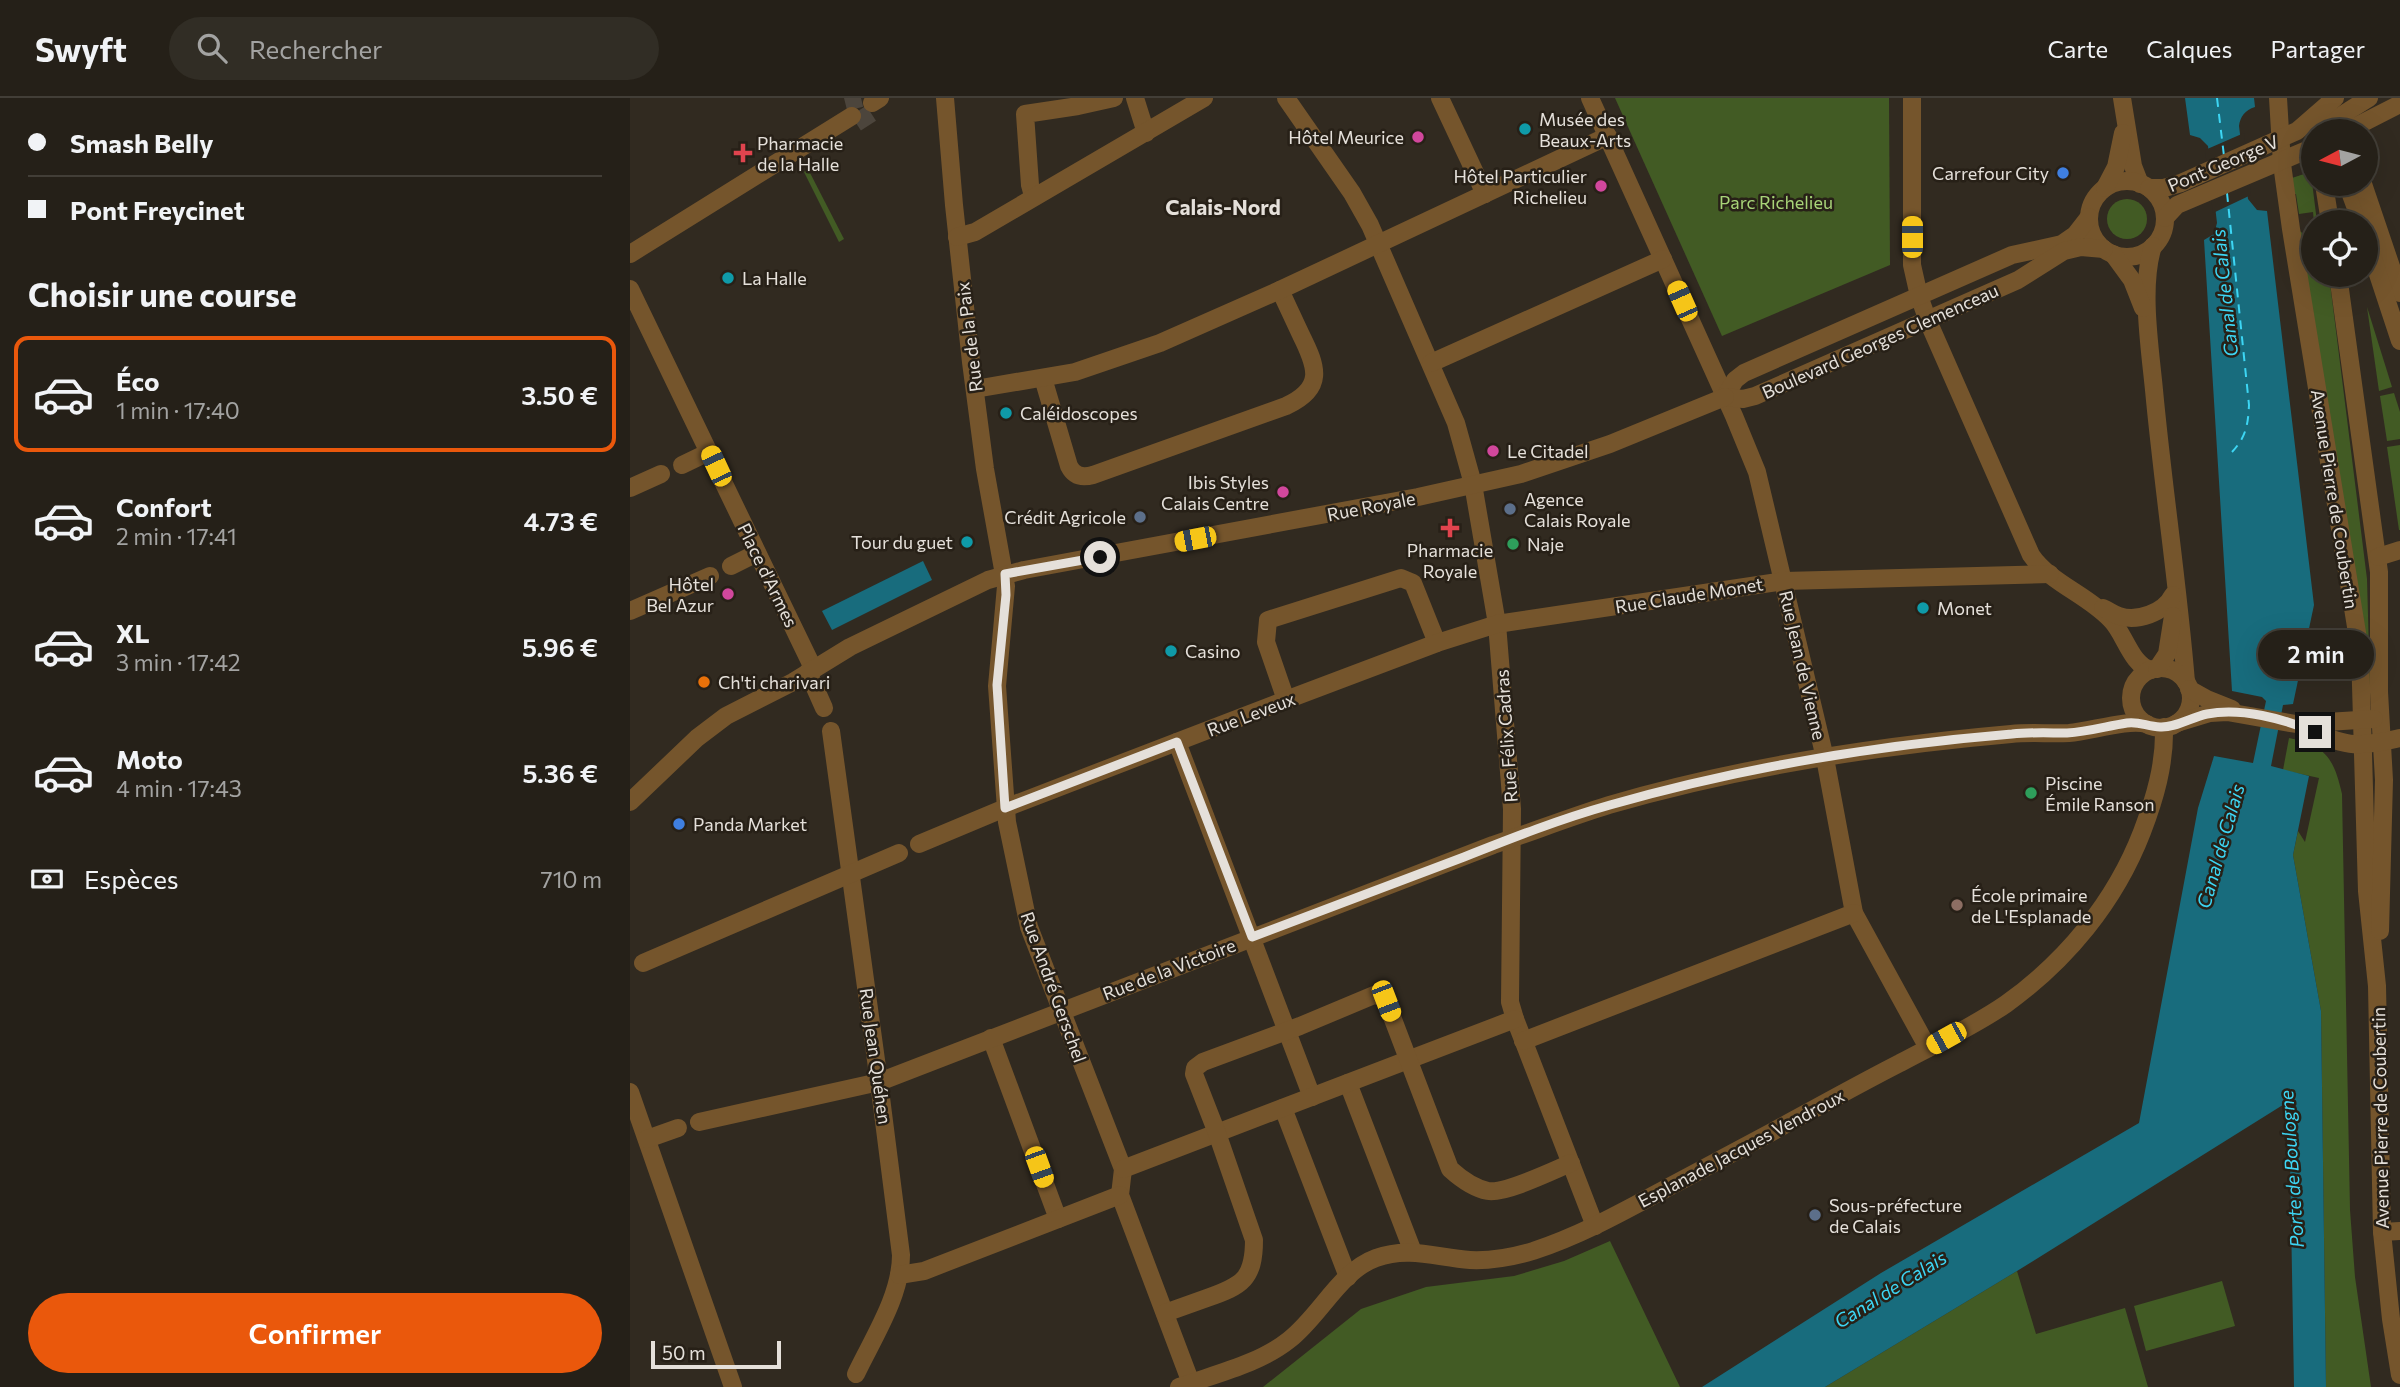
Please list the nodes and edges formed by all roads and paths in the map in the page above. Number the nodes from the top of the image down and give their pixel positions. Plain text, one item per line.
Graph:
1 (945, 98) edge
2 (1114, 98) edge
3 (1135, 98) edge
4 (1204, 98) edge
5 (1286, 98) edge
6 (1440, 98) edge
7 (1590, 98) edge
8 (1912, 98) edge
9 (2278, 98) edge
10 (2369, 98) edge
11 (2400, 104) edge
12 (2123, 107) edge
13 (2334, 113) edge
14 (852, 116) tunnel mouth
15 (1146, 133) junction
16 (1608, 136) junction
17 (2301, 152) edge
18 (2145, 186) junction
19 (2105, 188) junction
20 (1485, 194) junction
21 (1033, 196) junction
22 (2367, 196) edge
23 (2089, 217) junction
24 (2165, 218) junction
25 (957, 237) junction
26 (1378, 244) junction
27 (2153, 246) junction
28 (2108, 251) junction
29 (630, 254) edge
30 (1663, 258) junction
31 (2378, 282) edge
32 (2341, 287) edge
33 (630, 289) edge
34 (1280, 290) junction
35 (2400, 293) edge
36 (1919, 296) junction
37 (2147, 318) junction
38 (1928, 321) junction
39 (2400, 341) edge
40 (1431, 363) junction
41 (1044, 378) junction
42 (975, 389) junction
43 (1725, 397) junction
44 (709, 452) junction
45 (682, 465) dead end
46 (661, 474) dead end
47 (1473, 484) junction
48 (630, 488) edge
49 (2400, 550) edge
50 (757, 553) junction
51 (2378, 557) junction
52 (2172, 560) junction
53 (731, 566) dead end
54 (1005, 574) junction
55 (2050, 574) junction
56 (710, 576) dead end
57 (1784, 581) junction
58 (2173, 595) junction
59 (2091, 601) junction
60 (630, 611) edge
61 (1497, 624) junction
62 (1437, 643) junction
63 (2154, 669) junction
64 (811, 670) junction
65 (2188, 685) junction
66 (2379, 692) junction
67 (1286, 700) junction
68 (824, 708) dead end
69 (2242, 713) junction
70 (2382, 718) junction
71 (2362, 720) junction
72 (2296, 724) junction
73 (2163, 725) junction
74 (831, 731) dead end
75 (2391, 740) edge
76 (1177, 742) junction
77 (2363, 745) junction
78 (1825, 758) junction
79 (630, 802) edge
80 (1005, 808) junction
81 (1513, 838) junction
82 (919, 844) dead end
83 (899, 853) dead end
84 (851, 874) junction
85 (1854, 913) junction
86 (1252, 937) junction
87 (643, 963) dead end
88 (2377, 986) junction
89 (1061, 1011) junction
90 (1515, 1019) junction
91 (1287, 1031) junction
92 (991, 1038) junction
93 (1523, 1041) junction
94 (1928, 1048) junction
95 (1409, 1060) junction
96 (879, 1082) junction
97 (1348, 1083) junction
98 (630, 1093) edge
99 (1312, 1097) junction
100 (1283, 1108) junction
101 (699, 1122) dead end
102 (678, 1128) dead end
103 (1217, 1133) junction
104 (647, 1139) junction
105 (1571, 1163) junction
106 (1123, 1170) junction
107 (1120, 1195) junction
108 (1058, 1219) junction
109 (1595, 1226) junction
110 (2391, 1231) edge
111 (1413, 1252) junction
112 (899, 1275) junction
113 (1348, 1277) junction
114 (1165, 1313) junction
115 (856, 1374) dead end
116 (2400, 1375) edge
117 (732, 1385) edge
118 (1185, 1385) edge

1 - 25 street, Rue de la Paix
2 - 21 street
3 - 15 street
4 - 15 street
5 - 26 street, Rue Félix Cadras
6 - 20 street
7 - 16 street, Rue Jean de Vienne
8 - 36 street
9 - 71 street, Avenue Pierre de Coubertin
10 - 13 street
11 - 13 street
12 - 18 street
12 - 19 street
13 - 18 street, Pont George V
14 - 29 street
15 - 21 street
16 - 20 street
16 - 30 street, Rue Jean de Vienne
17 - 24 street, Pont George V
18 - 19 street
18 - 24 street
19 - 23 street
20 - 26 street
21 - 25 street
22 - 35 street
23 - 28 street
23 - 36 street, Boulevard Georges Clemenceau
24 - 27 street
25 - 42 street, Rue de la Paix
26 - 34 street
26 - 40 street, Rue Félix Cadras
27 - 28 street
27 - 37 street
28 - 37 street
28 - 38 street, Boulevard Georges Clemenceau
30 - 40 street
30 - 43 street, Rue Jean de Vienne
31 - 39 street
32 - 51 street, Avenue Pierre de Coubertin
33 - 44 street, Place d'Armes
34 - 41 street
34 - 41 street
36 - 38 street
36 - 43 street, Boulevard Georges Clemenceau
37 - 52 street
38 - 43 street, Boulevard Georges Clemenceau
38 - 55 street
40 - 47 street, Rue Félix Cadras
41 - 42 street
42 - 54 street, Rue de la Paix
43 - 47 street, Rue Royale
43 - 57 street, Rue Jean de Vienne
44 - 45 street
44 - 50 street, Place d'Armes
46 - 48 street
47 - 54 street, Rue Royale
47 - 61 street, Rue Félix Cadras
49 - 51 street
50 - 53 street
50 - 64 street, Place d'Armes
51 - 66 street, Avenue Pierre de Coubertin
52 - 58 street
52 - 65 street
54 - 64 street
54 - 80 street, Rue André Gerschel
55 - 57 street, Rue Claude Monet
55 - 59 street
56 - 60 street
57 - 61 street, Rue Claude Monet
57 - 78 street, Rue Jean de Vienne
58 - 59 street
58 - 63 street
59 - 63 street
61 - 62 street, Rue Leveux
61 - 81 street, Rue Félix Cadras
62 - 67 street, Rue Leveux
62 - 67 street
63 - 65 street
63 - 73 street
64 - 68 street
64 - 79 street
65 - 69 street
65 - 73 street
66 - 70 street, Avenue Pierre de Coubertin
66 - 71 street
67 - 76 street, Rue Leveux
69 - 72 street
69 - 73 street, Rue de la Victoire
70 - 71 street
70 - 75 street, Avenue Pierre de Coubertin
71 - 72 street
71 - 77 street, Avenue Pierre de Coubertin
72 - 77 street
73 - 78 street, Rue de la Victoire
73 - 94 street, Esplanade Jacques Vendroux
74 - 84 street, Rue Jean Quéhen
75 - 77 street
75 - 88 street, Avenue Pierre de Coubertin
76 - 80 street, Rue Leveux
76 - 86 street
77 - 88 street, Avenue Pierre de Coubertin
78 - 81 street, Rue de la Victoire
78 - 85 street, Rue Jean de Vienne
80 - 82 street, Rue Leveux
80 - 89 street, Rue André Gerschel
81 - 86 street, Rue de la Victoire
81 - 90 street, Rue Félix Cadras
83 - 84 street
84 - 87 street
84 - 96 street, Rue Jean Quéhen
85 - 93 street
85 - 94 street, Rue Jean de Vienne
86 - 89 street, Rue de la Victoire
86 - 91 street
88 - 110 street, Avenue Pierre de Coubertin
89 - 92 street, Rue de la Victoire
89 - 106 street, Rue André Gerschel
90 - 93 street, Rue Félix Cadras
90 - 95 street
91 - 95 street
91 - 99 street
91 - 103 street
92 - 96 street, Rue de la Victoire
92 - 108 street
93 - 105 street, Rue Félix Cadras
94 - 109 street, Esplanade Jacques Vendroux
95 - 97 street
95 - 105 street
96 - 101 street, Rue de la Victoire
96 - 112 street, Rue Jean Quéhen
97 - 99 street
97 - 111 street
98 - 104 street
99 - 100 street
100 - 103 street
100 - 113 street
102 - 104 street
103 - 106 street
103 - 114 street
104 - 117 street
105 - 109 street, Rue Félix Cadras
106 - 107 street, Rue André Gerschel
107 - 108 street
107 - 114 street, Rue André Gerschel
108 - 112 street
109 - 111 street, Esplanade Jacques Vendroux
110 - 116 street, Avenue Pierre de Coubertin
111 - 113 street, Esplanade Jacques Vendroux
112 - 115 street, Rue Jean Quéhen
113 - 118 street, Esplanade Jacques Vendroux
114 - 118 street, Rue André Gerschel

